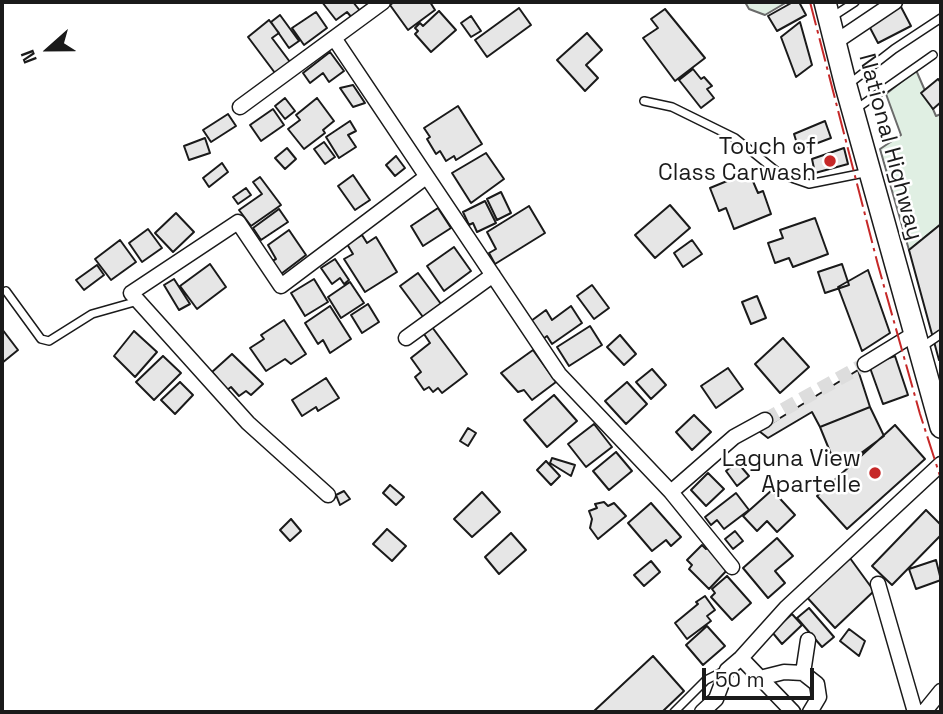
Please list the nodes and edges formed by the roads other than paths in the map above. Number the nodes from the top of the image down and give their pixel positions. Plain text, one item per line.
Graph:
1 (383, 2) edge
2 (855, 2) edge
3 (895, 2) edge
4 (827, 10) edge
5 (941, 18) edge
6 (334, 38) junction
7 (834, 43) junction
8 (933, 55) dead end
9 (846, 86) junction
10 (644, 102) dead end
11 (240, 107) dead end
12 (853, 112) junction
13 (869, 172) junction
14 (426, 177) junction
15 (493, 275) junction
16 (6, 291) dead end
17 (139, 301) junction
18 (941, 334) edge
19 (406, 338) dead end
20 (916, 342) junction
21 (865, 364) tunnel mouth
22 (765, 421) tunnel mouth
23 (941, 427) edge
24 (941, 464) edge
25 (671, 492) junction
26 (328, 495) dead end
27 (732, 567) dead end
28 (878, 584) dead end
29 (808, 640) dead end
30 (741, 658) junction
31 (727, 670) junction
32 (803, 673) junction
33 (760, 678) junction
34 (941, 691) edge
35 (674, 712) edge
36 (702, 712) edge
37 (793, 712) edge
38 (810, 712) edge
39 (915, 712) edge
40 (924, 712) edge

1 - 6 street
2 - 4 lane
3 - 7 street
4 - 7 main road, National Highway
5 - 9 lane
6 - 11 street
6 - 14 street
7 - 9 main road, National Highway
8 - 12 lane
9 - 12 main road, National Highway
10 - 13 lane
12 - 13 main road, National Highway
13 - 20 main road, National Highway
14 - 15 street
14 - 17 street
15 - 19 street
15 - 25 street
16 - 17 lane
17 - 26 street
18 - 20 lane
20 - 21 street
20 - 23 main road, National Highway
22 - 25 street
24 - 30 street
25 - 27 street
28 - 39 street
29 - 32 street
30 - 31 street
30 - 33 street
31 - 35 lane
31 - 36 street
32 - 33 street
32 - 38 street
33 - 37 street
34 - 40 street

